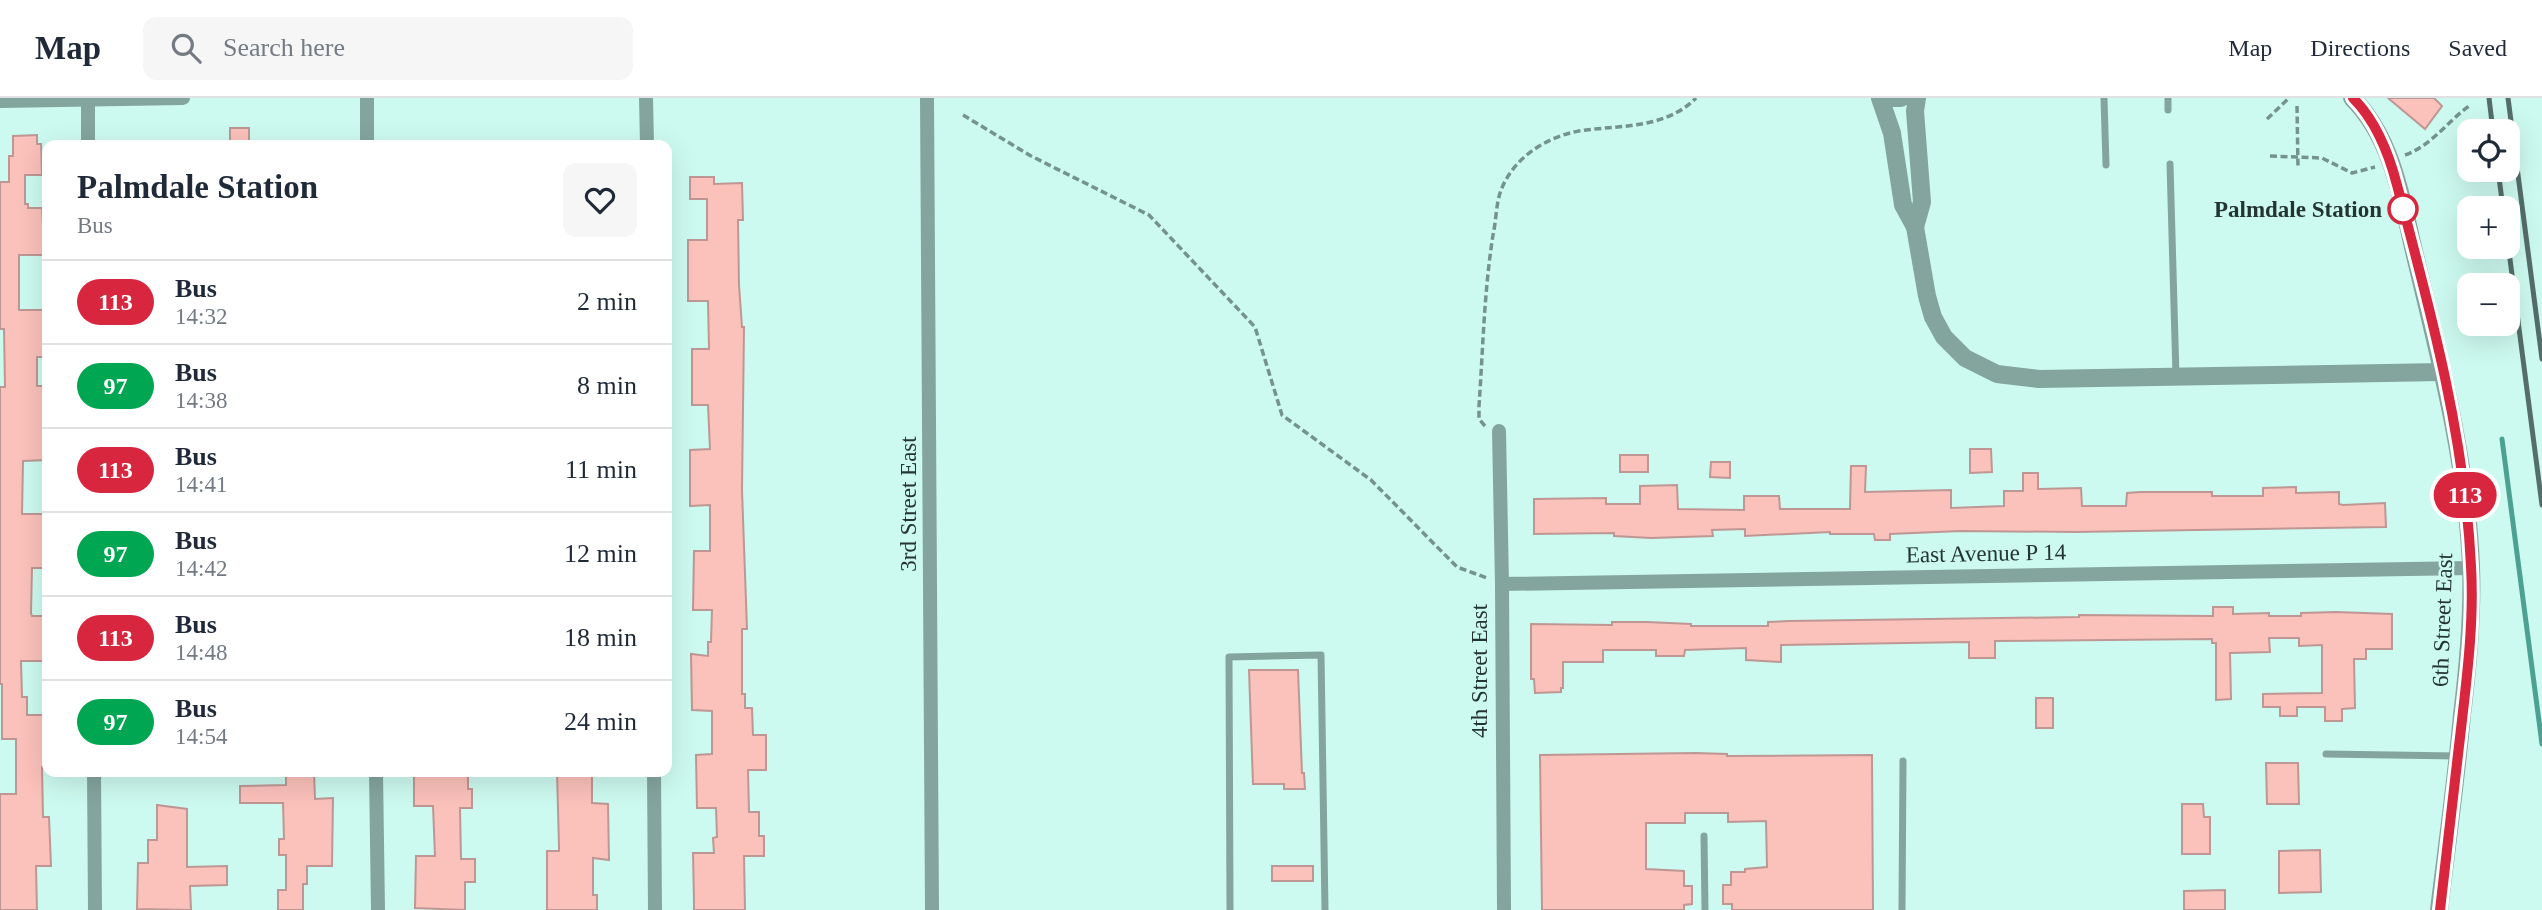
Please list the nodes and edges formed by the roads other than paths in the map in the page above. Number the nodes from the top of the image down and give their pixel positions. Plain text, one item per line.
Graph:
1 (183, 98) edge
2 (367, 98) edge
3 (646, 98) edge
4 (928, 98) edge
5 (1880, 98) edge
6 (1886, 98) edge
7 (1901, 98) edge
8 (1917, 98) edge
9 (2104, 98) edge
10 (2168, 98) edge
11 (2353, 98) edge
12 (88, 99) edge
13 (0, 101) edge
14 (2168, 110) dead end
15 (88, 140) edge
16 (367, 140) edge
17 (647, 140) edge
18 (2170, 164) dead end
19 (2106, 165) dead end
20 (1915, 227) junction
21 (2442, 372) junction
22 (2176, 377) junction
23 (1499, 432) road end
24 (2471, 568) junction
25 (1502, 584) junction
26 (2326, 754) dead end
27 (2458, 756) junction
28 (1903, 761) dead end
29 (94, 777) edge
30 (376, 777) edge
31 (654, 777) edge
32 (1704, 836) dead end
33 (96, 910) edge
34 (378, 910) edge
35 (655, 910) edge
36 (932, 910) edge
37 (1230, 910) edge
38 (1325, 910) edge
39 (1504, 910) edge
40 (1705, 910) edge
41 (1902, 910) edge
42 (2440, 910) edge

1 - 12 street
2 - 16 street
3 - 17 street
4 - 36 street, 3rd Street East
5 - 20 street
6 - 7 street
8 - 20 street
9 - 19 lane
10 - 14 lane
11 - 21 street, 6th Street East
12 - 13 street
12 - 15 street
18 - 22 lane
20 - 22 street
21 - 22 street
21 - 24 street, 6th Street East
23 - 25 street, 4th Street East
24 - 25 street, East Avenue P 14
24 - 27 street, 6th Street East
25 - 39 street, 4th Street East
26 - 27 lane
27 - 42 street, 6th Street East
28 - 41 lane
29 - 33 street
30 - 34 street
31 - 35 street
32 - 40 lane
37 - 38 lane

